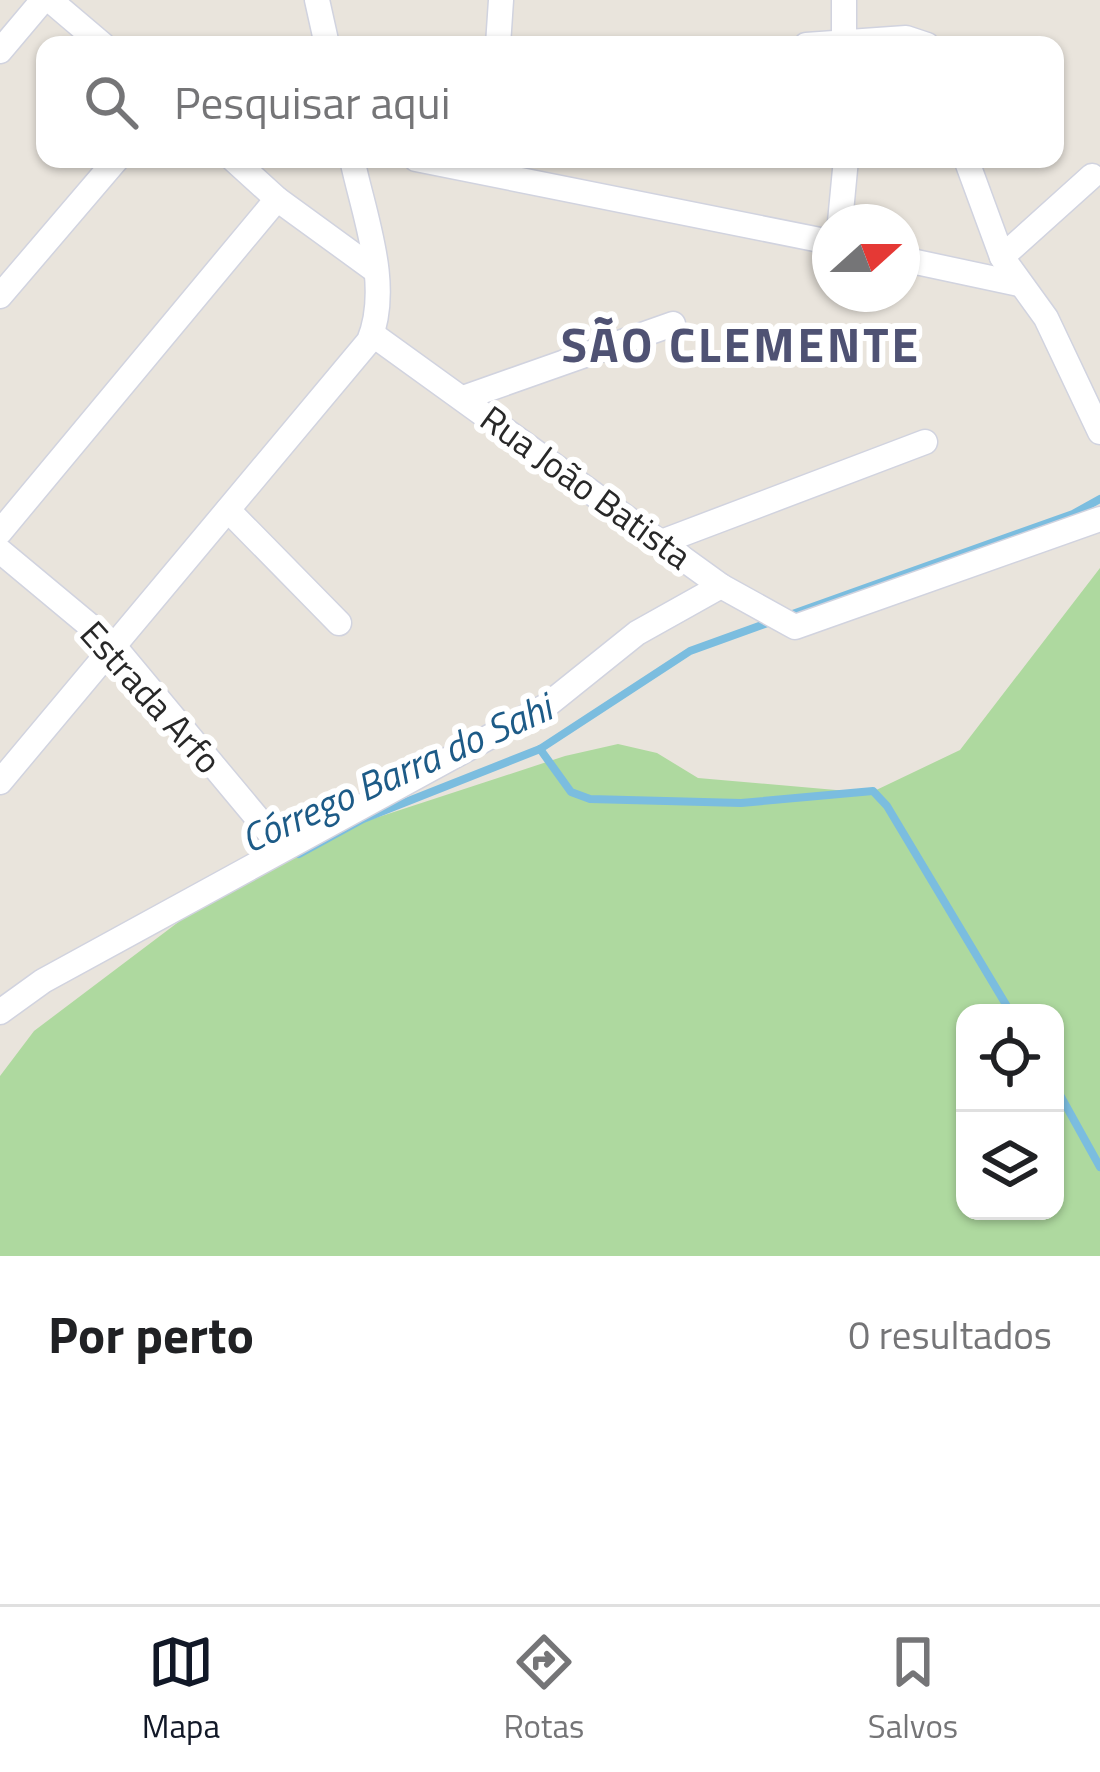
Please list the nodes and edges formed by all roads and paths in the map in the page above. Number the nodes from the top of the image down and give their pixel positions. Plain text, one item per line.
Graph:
1 (46, 0) edge
2 (501, 0) edge
3 (844, 0) edge
4 (314, 5) edge
5 (92, 36) edge
6 (324, 36) edge
7 (499, 36) edge
8 (844, 36) edge
9 (0, 51) edge
10 (109, 168) edge
11 (243, 168) edge
12 (354, 168) edge
13 (461, 168) edge
14 (845, 168) edge
15 (969, 168) edge
16 (1091, 176) dead end
17 (278, 199) junction
18 (842, 204) edge
19 (812, 238) edge
20 (1002, 257) junction
21 (920, 263) edge
22 (376, 271) junction
23 (1019, 284) junction
24 (0, 296) edge
25 (673, 324) dead end
26 (372, 334) junction
27 (463, 398) junction
28 (1100, 432) edge
29 (925, 442) dead end
30 (228, 510) junction
31 (1100, 519) edge
32 (0, 532) edge
33 (664, 542) junction
34 (0, 551) edge
35 (721, 586) junction
36 (339, 622) dead end
37 (113, 645) junction
38 (0, 782) edge
39 (284, 849) junction
40 (0, 1012) edge

1 - 5 street
1 - 9 street
2 - 7 street
3 - 8 street
4 - 6 street
10 - 24 street
11 - 17 street
12 - 22 street
13 - 19 street
14 - 18 street
15 - 20 street
16 - 20 street
17 - 22 street
17 - 32 street
20 - 23 street
21 - 23 street
22 - 26 street
23 - 28 street
25 - 27 street
26 - 27 street, Rua João Batista
26 - 30 street
27 - 33 street, Rua João Batista
29 - 33 street
30 - 36 street
30 - 37 street
31 - 35 street, Rua João Batista
33 - 35 street, Rua João Batista
34 - 37 street, Estrada Arfo
35 - 39 street
37 - 38 street
37 - 39 street, Estrada Arfo
39 - 40 street

